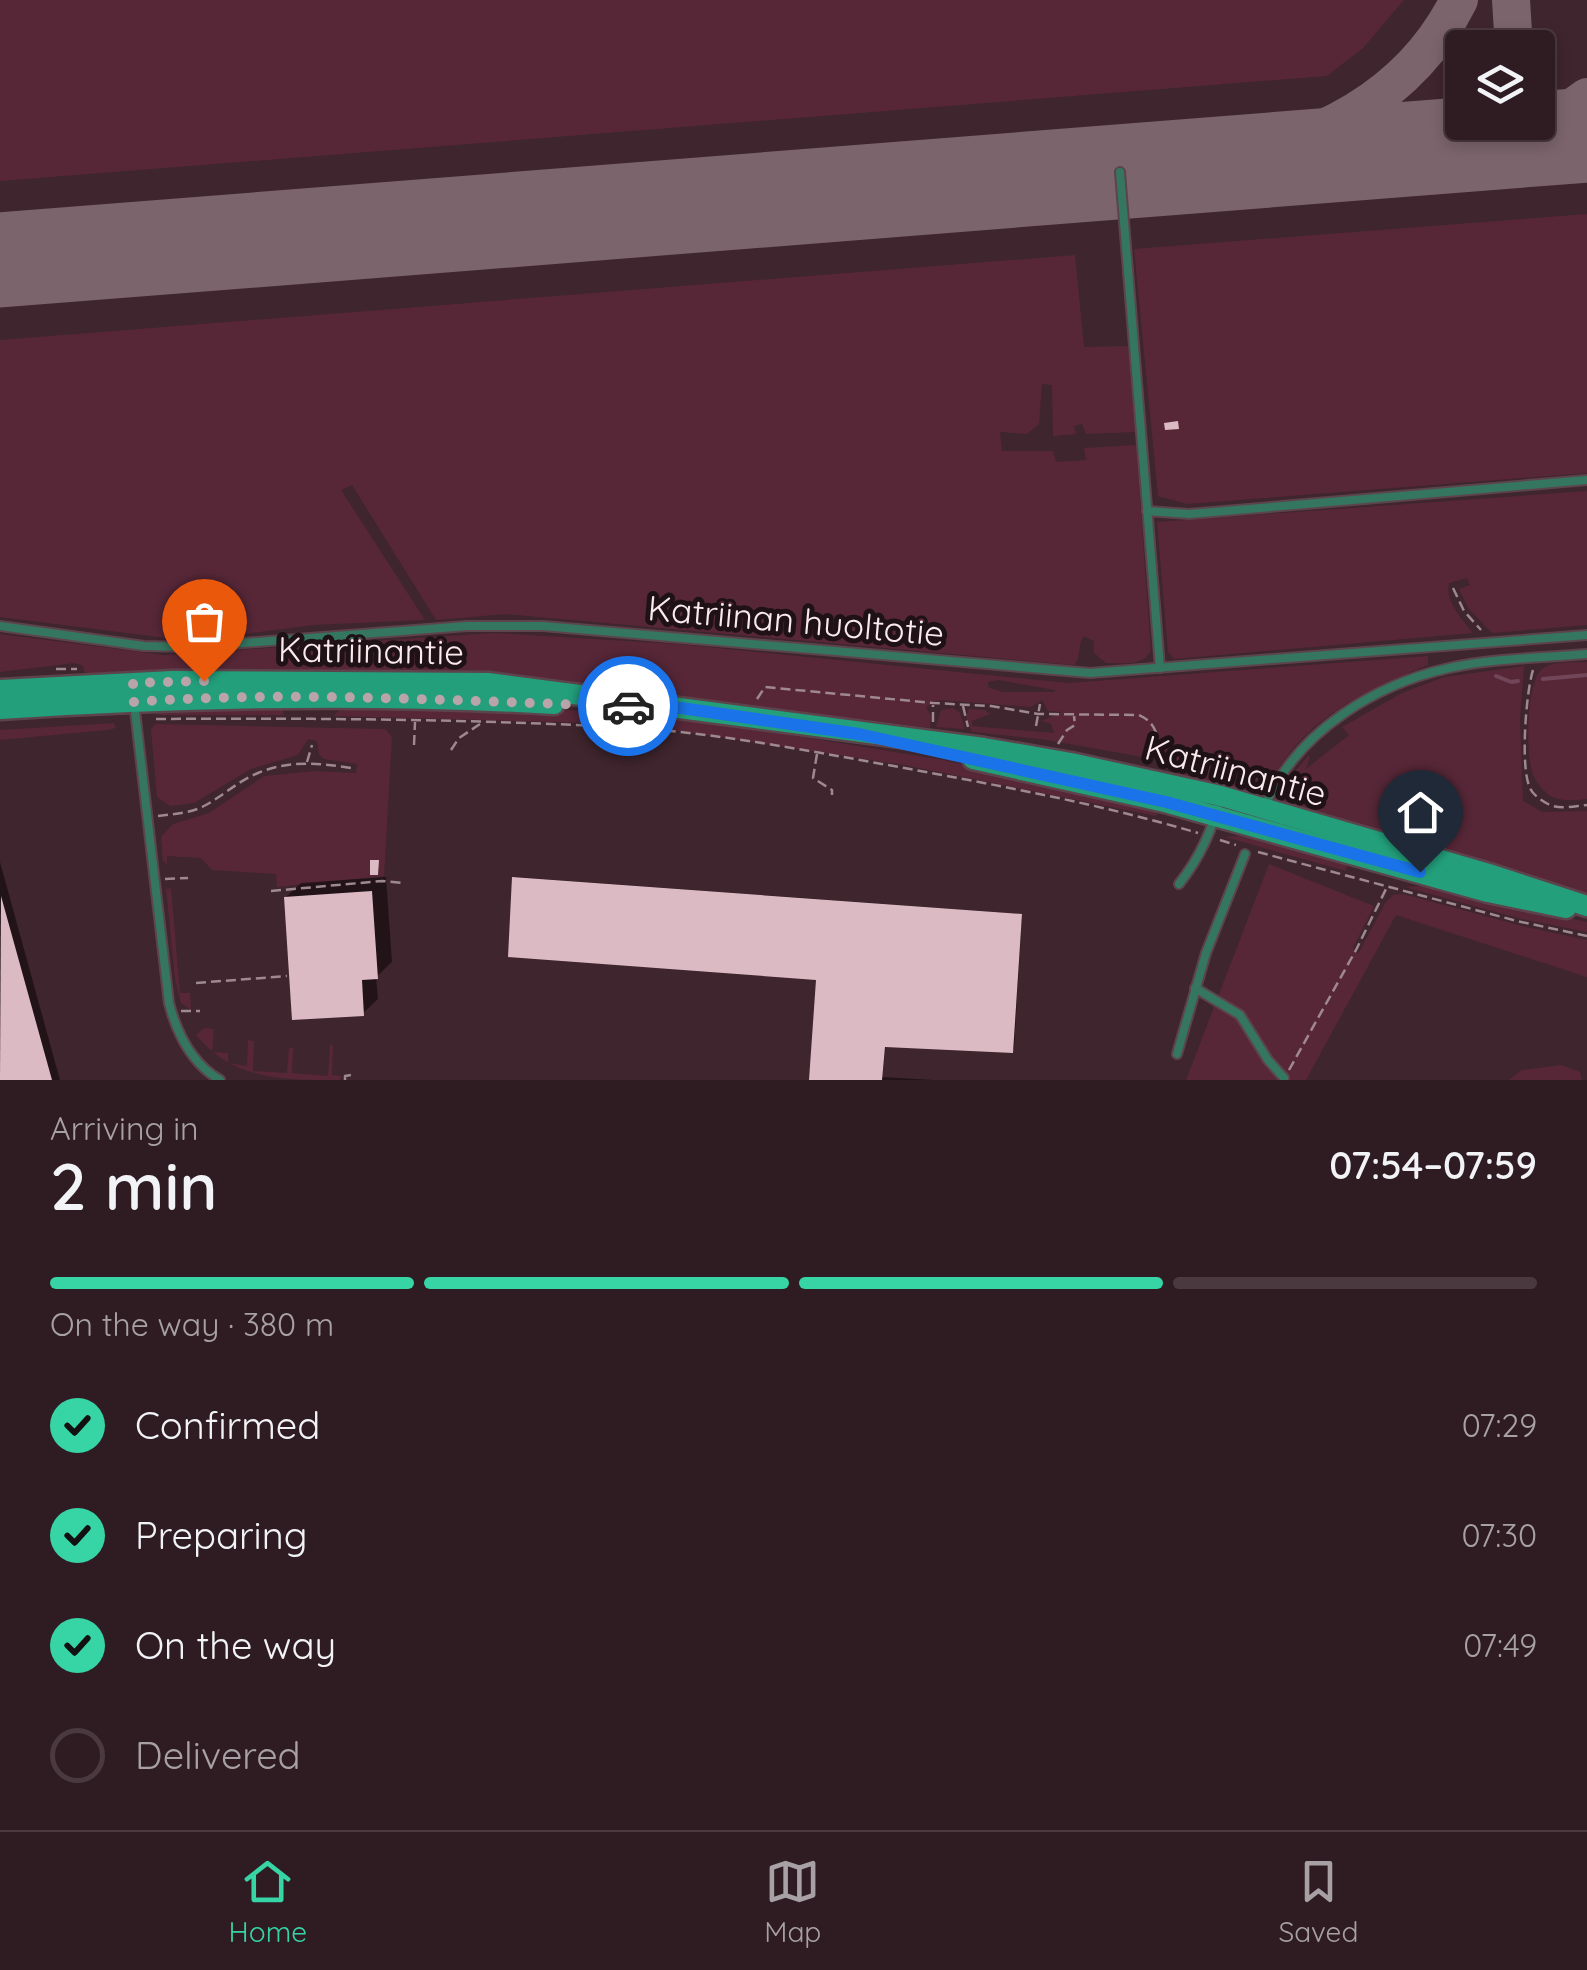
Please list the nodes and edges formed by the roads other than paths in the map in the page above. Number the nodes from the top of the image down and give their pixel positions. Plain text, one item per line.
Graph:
1 (1120, 172) dead end
2 (1587, 480) edge
3 (1146, 511) junction
4 (0, 626) edge
5 (1587, 635) edge
6 (1545, 638) junction
7 (1587, 654) edge
8 (1537, 659) junction
9 (1160, 668) junction
10 (0, 690) edge
11 (134, 702) junction
12 (0, 709) edge
13 (1268, 799) dead end
14 (1218, 806) junction
15 (1245, 854) dead end
16 (1179, 884) dead end
17 (1587, 909) edge
18 (1195, 988) junction
19 (1177, 1054) dead end
20 (1284, 1078) edge
21 (220, 1080) edge

1 - 3 lane
2 - 3 lane
3 - 9 lane
4 - 9 lane, Katriinan huoltotie
5 - 6 lane, Katriinan huoltotie
6 - 8 lane
6 - 9 lane, Katriinan huoltotie
7 - 8 lane
8 - 13 lane
10 - 11 main road, Katriinantie
11 - 12 main road, Katriinantie
11 - 14 main road, Katriinantie
11 - 21 lane
14 - 16 lane
14 - 17 main road, Katriinantie
15 - 18 lane
18 - 19 lane
18 - 20 lane

